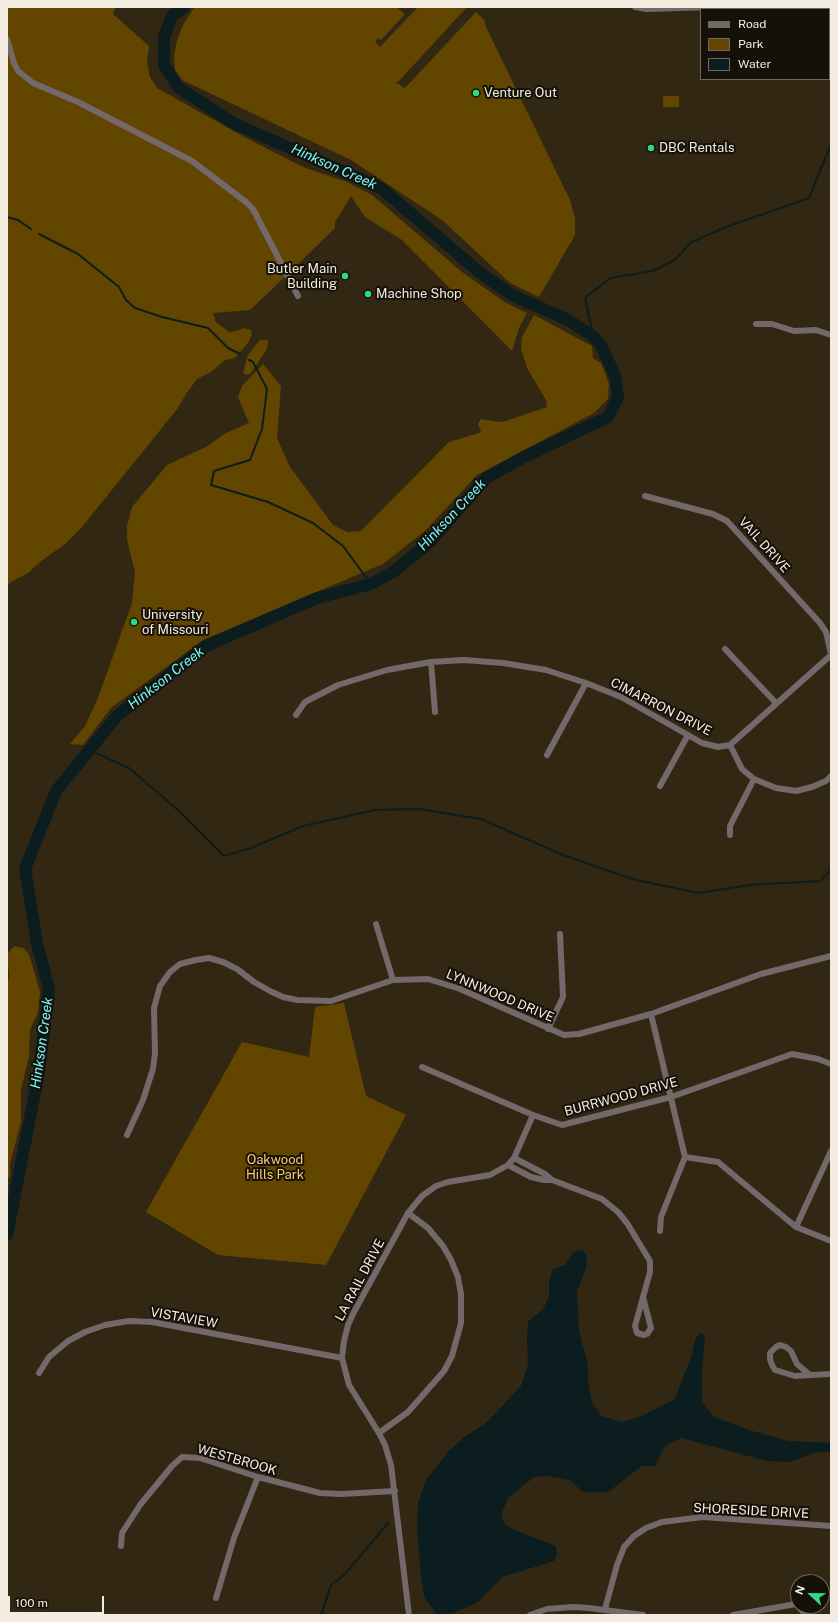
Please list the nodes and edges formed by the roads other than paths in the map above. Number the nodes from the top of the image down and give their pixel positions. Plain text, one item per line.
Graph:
1 (635, 7) edge
2 (712, 7) edge
3 (7, 39) edge
4 (298, 296) dead end
5 (756, 324) dead end
6 (831, 335) edge
7 (645, 496) dead end
8 (725, 649) dead end
9 (831, 655) edge
10 (432, 662) junction
11 (586, 683) junction
12 (776, 703) junction
13 (435, 712) dead end
14 (296, 715) dead end
15 (688, 735) junction
16 (730, 745) junction
17 (547, 755) dead end
18 (831, 776) edge
19 (754, 779) junction
20 (660, 786) dead end
21 (730, 835) dead end
22 (376, 924) dead end
23 (560, 934) dead end
24 (831, 956) edge
25 (393, 980) junction
26 (651, 1014) junction
27 (548, 1029) junction
28 (831, 1064) edge
29 (422, 1067) dead end
30 (671, 1096) junction
31 (533, 1115) junction
32 (127, 1135) dead end
33 (831, 1151) edge
34 (685, 1157) junction
35 (514, 1158) junction
36 (508, 1165) junction
37 (552, 1180) junction
38 (408, 1213) junction
39 (796, 1227) junction
40 (660, 1231) dead end
41 (831, 1241) edge
42 (643, 1297) junction
43 (342, 1358) junction
44 (39, 1372) dead end
45 (831, 1374) edge
46 (810, 1375) junction
47 (379, 1433) junction
48 (258, 1477) junction
49 (395, 1492) junction
50 (831, 1526) edge
51 (121, 1546) dead end
52 (216, 1598) dead end
53 (605, 1610) junction
54 (409, 1615) edge
55 (530, 1615) edge
56 (643, 1615) edge
57 (732, 1615) edge
58 (806, 1615) edge

1 - 2 street
3 - 4 street
5 - 6 street
7 - 9 street, VAIL DRIVE
8 - 12 street
9 - 12 street
10 - 11 street, CIMARRON DRIVE
10 - 13 street
10 - 14 street, CIMARRON DRIVE
11 - 15 street, CIMARRON DRIVE
11 - 17 street
12 - 16 street
15 - 16 street, CIMARRON DRIVE
15 - 20 street
16 - 19 street
18 - 19 street
19 - 21 street
22 - 25 street
23 - 27 street
24 - 26 street, LYNNWOOD DRIVE
25 - 27 street, LYNNWOOD DRIVE
25 - 32 street, LYNNWOOD DRIVE
26 - 27 street, LYNNWOOD DRIVE
26 - 30 street
28 - 30 street, BURRWOOD DRIVE
29 - 31 street, BURRWOOD DRIVE
30 - 31 street, BURRWOOD DRIVE
30 - 34 street
31 - 35 street, LA RAIL DRIVE
33 - 39 street
34 - 39 street
34 - 40 street
35 - 36 street, LA RAIL DRIVE
35 - 37 street
36 - 37 street
36 - 38 street, LA RAIL DRIVE
37 - 42 street
38 - 43 street, LA RAIL DRIVE
38 - 47 street
39 - 41 street
42 - 42 street
43 - 44 street, VISTAVIEW
43 - 47 street, LA RAIL DRIVE
45 - 46 street
46 - 46 street
47 - 49 street, LA RAIL DRIVE
48 - 49 street, WESTBROOK
48 - 51 street, WESTBROOK
48 - 52 street
49 - 54 street, LA RAIL DRIVE
50 - 53 street, SHORESIDE DRIVE
53 - 55 street
53 - 56 street
57 - 58 street

